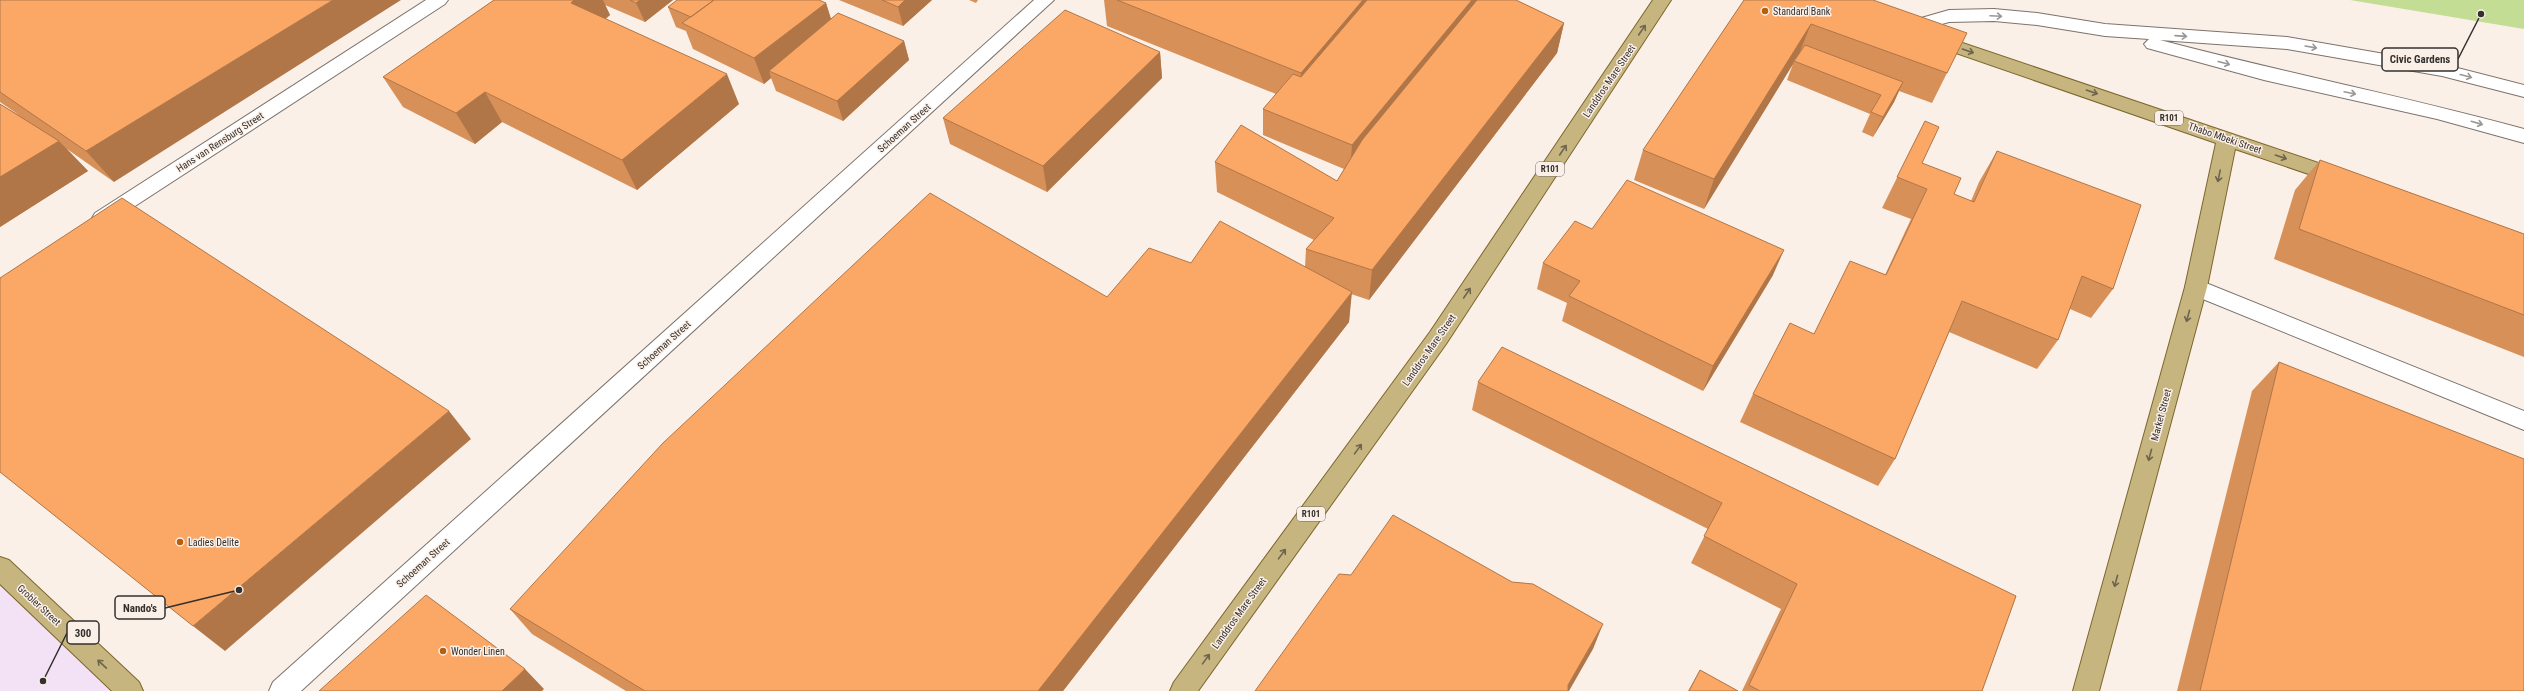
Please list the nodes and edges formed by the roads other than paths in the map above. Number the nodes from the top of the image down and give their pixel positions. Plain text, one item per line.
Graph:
1 (439, 0) edge
2 (1045, 0) edge
3 (1662, 0) edge
4 (1896, 27) joint
5 (2105, 30) junction
6 (2524, 91) edge
7 (2524, 136) edge
8 (2227, 138) junction
9 (2361, 185) edge
10 (86, 228) edge
11 (2196, 287) junction
12 (2524, 421) edge
13 (0, 568) edge
14 (130, 691) edge
15 (282, 691) edge
16 (1183, 691) edge
17 (2086, 691) edge

1 - 10 street, Hans van Rensburg Street
2 - 15 street, Schoeman Street
16 -> 3 main road, Landdros Mare Street / R101
4 -> 5 street
4 -> 8 main road, Thabo Mbeki Street / R101
5 -> 6 street
5 -> 7 street
8 -> 9 main road, Thabo Mbeki Street / R101
8 -> 11 main road, Market Street
11 - 12 street
11 -> 17 main road, Market Street
14 -> 13 main road, Grobler Street

